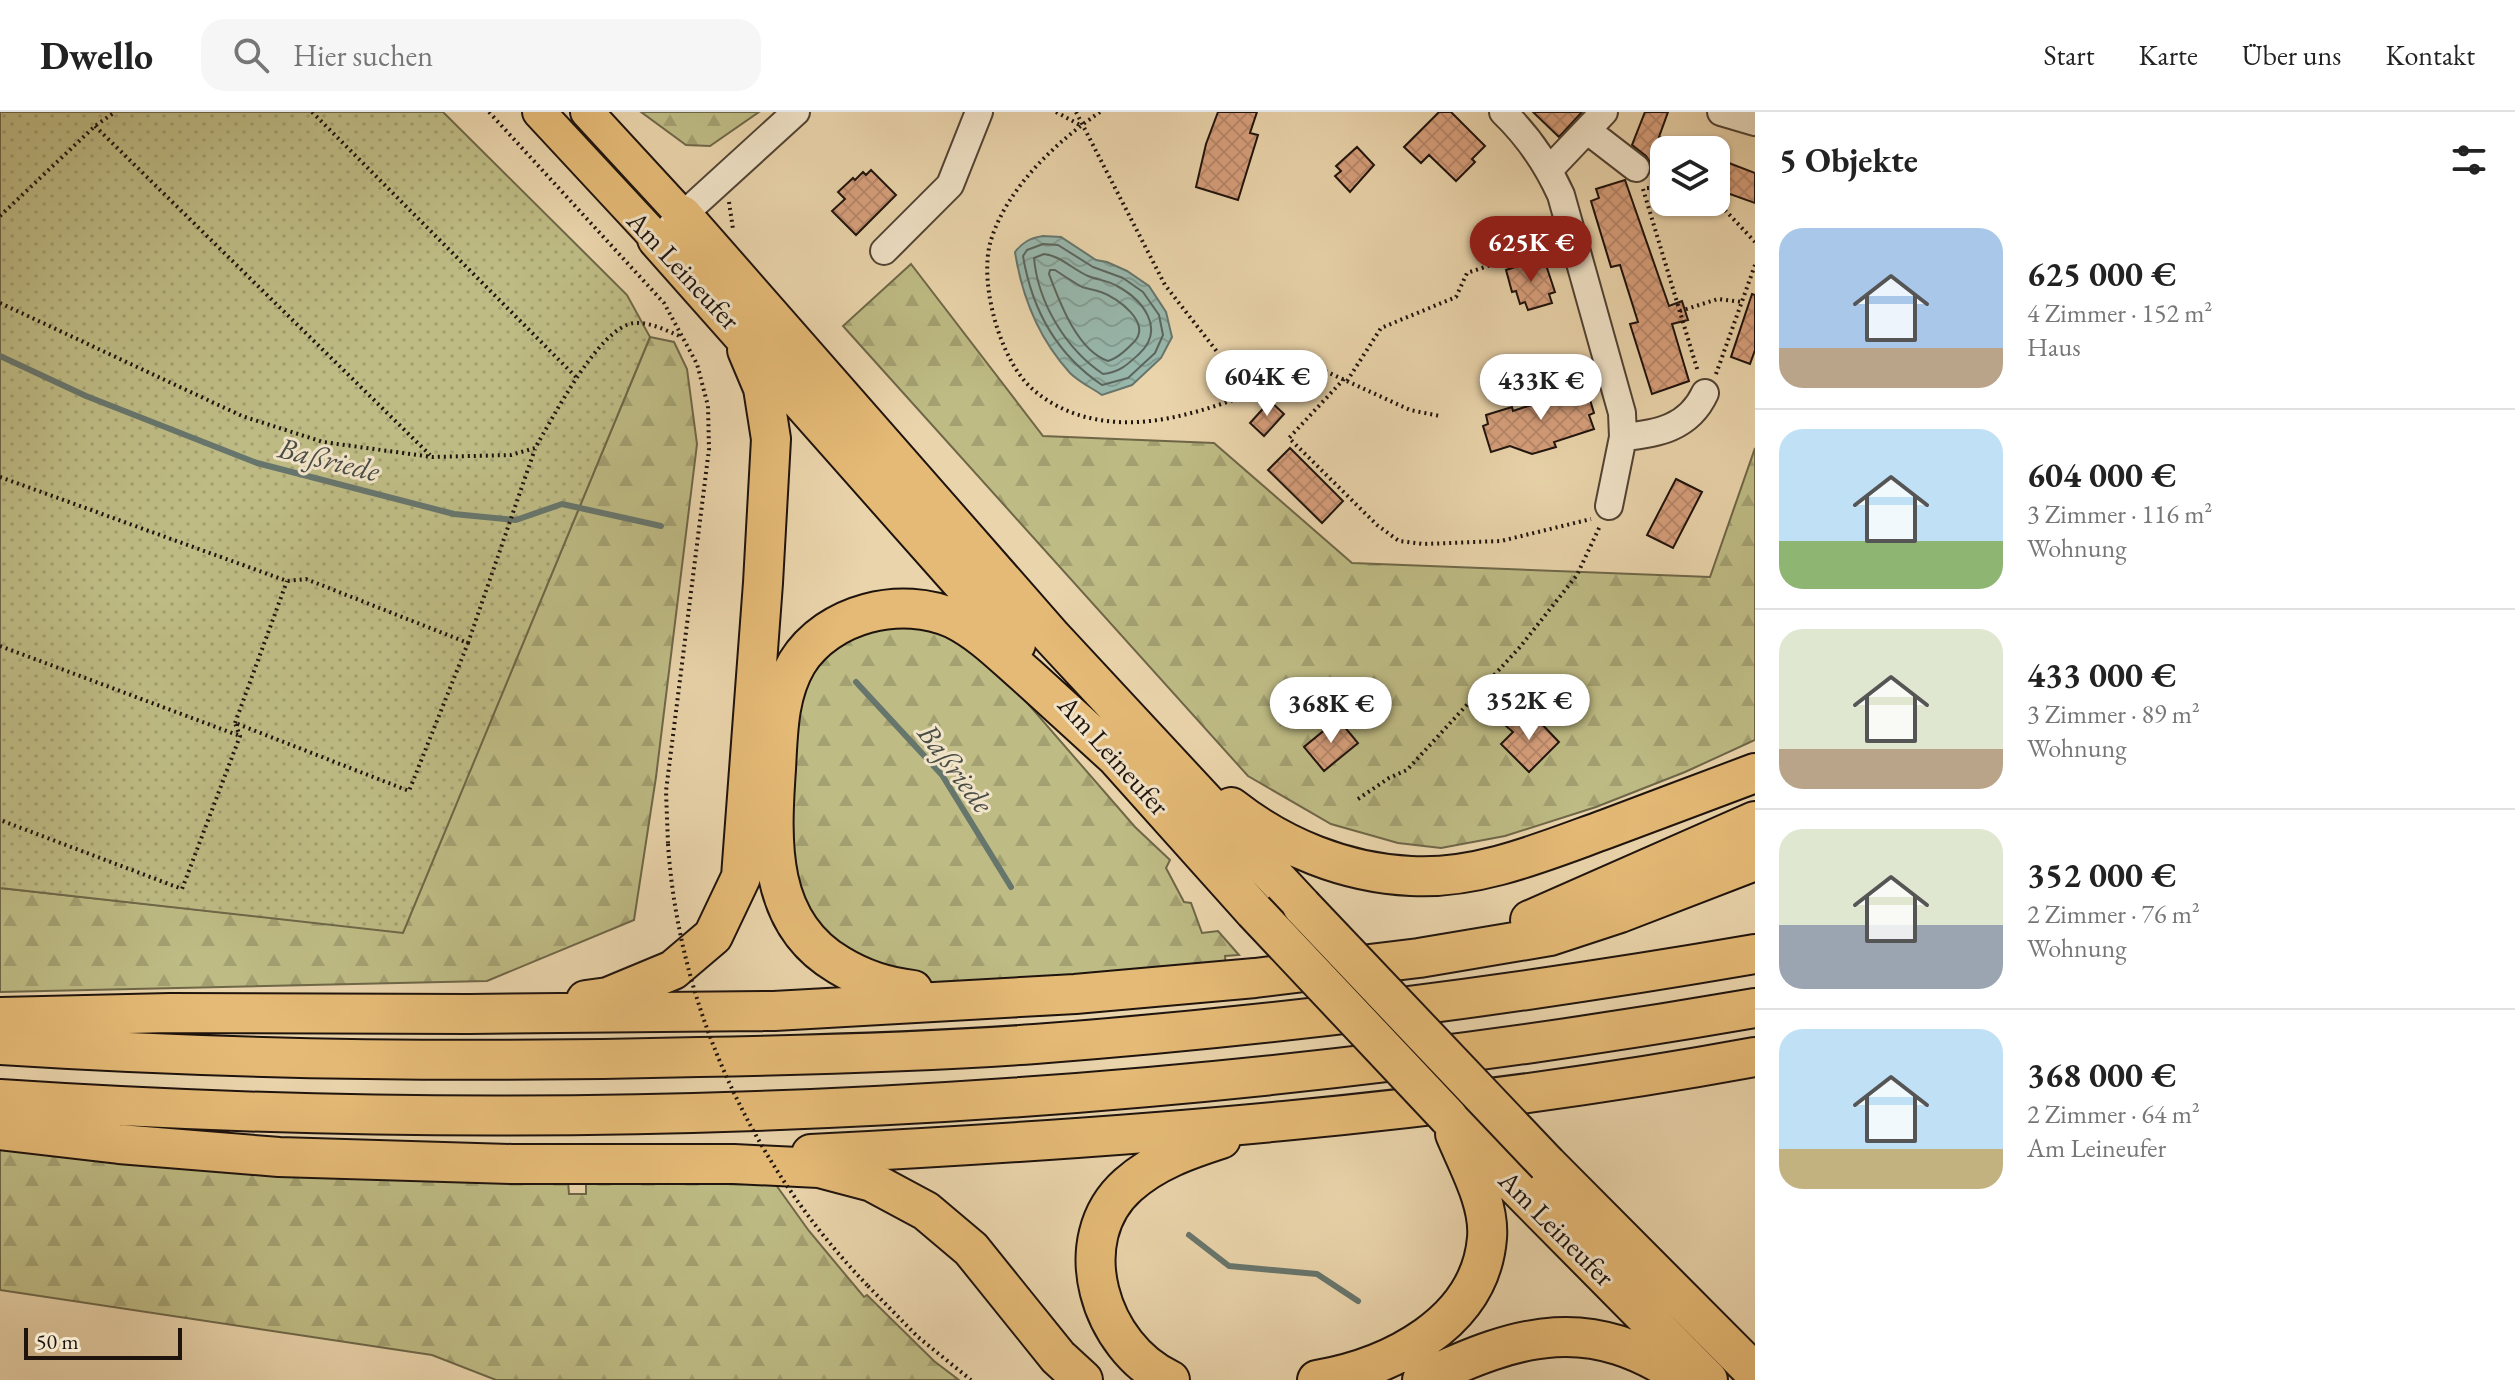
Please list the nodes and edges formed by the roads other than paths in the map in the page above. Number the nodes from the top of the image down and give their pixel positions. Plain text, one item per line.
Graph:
1 (539, 112) edge
2 (587, 112) edge
3 (796, 112) edge
4 (979, 112) edge
5 (1503, 112) edge
6 (1721, 112) edge
7 (1596, 122) edge
8 (1755, 122) edge
9 (1549, 170) junction
10 (1640, 178) road end
11 (670, 227) junction
12 (884, 251) dead end
13 (736, 326) junction
14 (1705, 393) road end
15 (1623, 437) junction
16 (1607, 510) road end
17 (1131, 749) junction
18 (1755, 773) edge
19 (1755, 821) edge
20 (1755, 861) edge
21 (1755, 954) edge
22 (1419, 958) junction
23 (1075, 994) junction
24 (1755, 1008) edge
25 (469, 1014) junction
26 (0, 1017) edge
27 (0, 1045) edge
28 (1752, 1058) edge
29 (0, 1099) edge
30 (1345, 1114) junction
31 (0, 1130) edge
32 (648, 1162) junction
33 (1485, 1172) junction
34 (1755, 1373) edge
35 (1083, 1380) edge
36 (1170, 1380) edge
37 (1317, 1380) edge
38 (1422, 1380) edge
39 (1686, 1380) edge
40 (1708, 1380) edge

1 - 11 main road, Am Leineufer
2 - 11 main road, Am Leineufer
3 - 11 lane
4 - 12 lane
5 - 9 lane
6 - 8 lane
7 - 9 lane
7 - 10 lane
9 - 15 lane
11 - 13 highway, Am Leineufer
11 - 17 highway, Am Leineufer
13 - 17 highway, Am Leineufer
13 - 25 highway
14 - 15 lane
15 - 16 lane
17 - 18 highway
17 - 23 highway
17 - 33 highway, Am Leineufer, bridge
17 - 34 highway, Am Leineufer, bridge
19 - 22 highway
20 - 22 highway
21 - 27 highway
22 - 23 highway
23 - 25 highway
24 - 29 highway
25 - 26 highway
28 - 30 highway
30 - 32 highway
30 - 36 highway
31 - 32 highway
32 - 35 highway
33 - 37 highway
33 - 40 highway, Am Leineufer
38 - 39 highway

